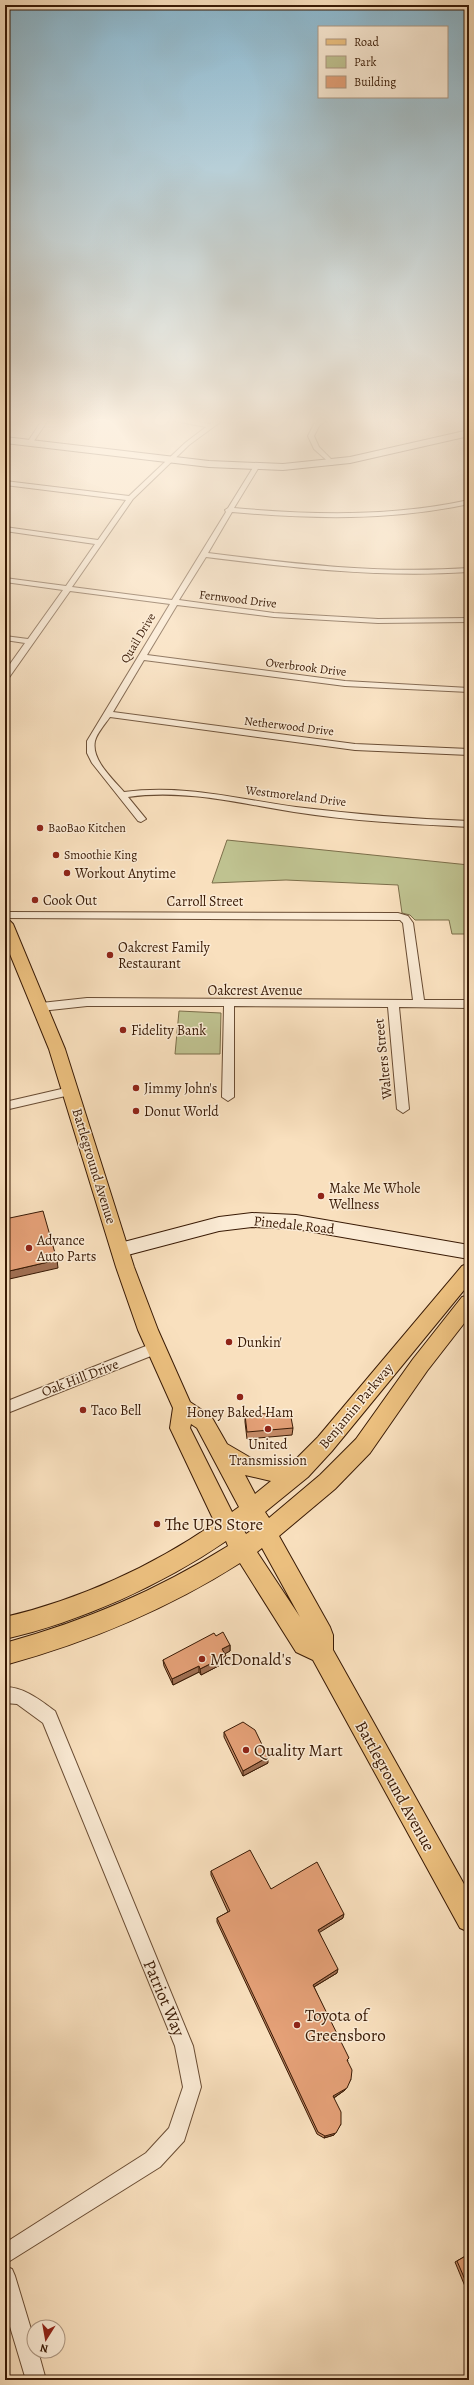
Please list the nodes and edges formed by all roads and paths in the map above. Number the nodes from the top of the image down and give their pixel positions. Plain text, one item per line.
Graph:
1 (110, 528) edge
2 (217, 528) edge
3 (5, 529) edge
4 (100, 542) junction
5 (202, 554) junction
6 (469, 570) edge
7 (5, 580) edge
8 (67, 588) junction
9 (173, 603) junction
10 (469, 620) edge
11 (5, 638) edge
12 (29, 641) junction
13 (140, 657) junction
14 (5, 677) edge
15 (469, 690) edge
16 (107, 714) junction
17 (469, 752) edge
18 (121, 795) junction
19 (141, 819) dead end
20 (469, 824) edge
21 (5, 915) edge
22 (5, 924) edge
23 (229, 1004) junction
24 (469, 1004) edge
25 (393, 1005) junction
26 (419, 1005) junction
27 (41, 1007) junction
28 (70, 1092) junction
29 (228, 1096) dead end
30 (5, 1106) edge
31 (403, 1109) dead end
32 (120, 1250) junction
33 (469, 1252) edge
34 (469, 1271) edge
35 (469, 1303) edge
36 (461, 1318) edge
37 (156, 1348) junction
38 (5, 1408) edge
39 (183, 1408) junction
40 (218, 1447) junction
41 (301, 1470) junction
42 (252, 1510) junction
43 (228, 1526) junction
44 (265, 1533) junction
45 (242, 1548) junction
46 (5, 1628) edge
47 (321, 1652) junction
48 (5, 1654) edge
49 (5, 1695) edge
50 (469, 1919) edge
51 (5, 2254) edge
52 (5, 2276) edge
53 (36, 2380) edge

1 - 4 street
2 - 5 street, Quail Drive
3 - 4 street
4 - 8 street
5 - 6 street
5 - 9 street, Quail Drive
7 - 8 street, Fernwood Drive
8 - 9 street, Fernwood Drive
8 - 12 street
9 - 10 street, Fernwood Drive
9 - 13 street, Quail Drive
11 - 12 street
12 - 14 street
13 - 15 street, Overbrook Drive
13 - 16 street, Quail Drive
16 - 17 street, Netherwood Drive
16 - 18 street, Quail Drive
18 - 19 street, Quail Drive
18 - 20 street, Westmoreland Drive
21 - 26 street, Carroll Street
22 - 27 main road, Battleground Avenue
23 - 25 street, Oakcrest Avenue
23 - 27 street, Oakcrest Avenue
23 - 29 street
24 - 26 street, Oakcrest Avenue
25 - 26 street, Oakcrest Avenue
25 - 31 street, Walters Street
27 - 28 main road, Battleground Avenue
28 - 30 street
28 - 32 main road, Battleground Avenue
32 - 33 street, Pinedale Road
32 - 37 main road, Battleground Avenue
34 - 41 main road, Benjamin Parkway
35 - 36 main road, Benjamin Parkway
36 - 44 main road, Benjamin Parkway
37 - 38 street, Oak Hill Drive
37 - 39 main road, Battleground Avenue
39 - 40 main road, Battleground Avenue
39 - 43 main road
40 - 41 main road
40 - 42 main road, Battleground Avenue
41 - 42 main road, Benjamin Parkway
42 - 43 main road, Benjamin Parkway
42 - 44 main road, Battleground Avenue
43 - 45 main road
43 - 46 main road, Benjamin Parkway
44 - 45 main road, Benjamin Parkway
44 - 47 main road, Battleground Avenue
45 - 47 main road
45 - 48 main road, Benjamin Parkway
47 - 50 main road, Battleground Avenue
49 - 51 street, Patriot Way
52 - 53 street

